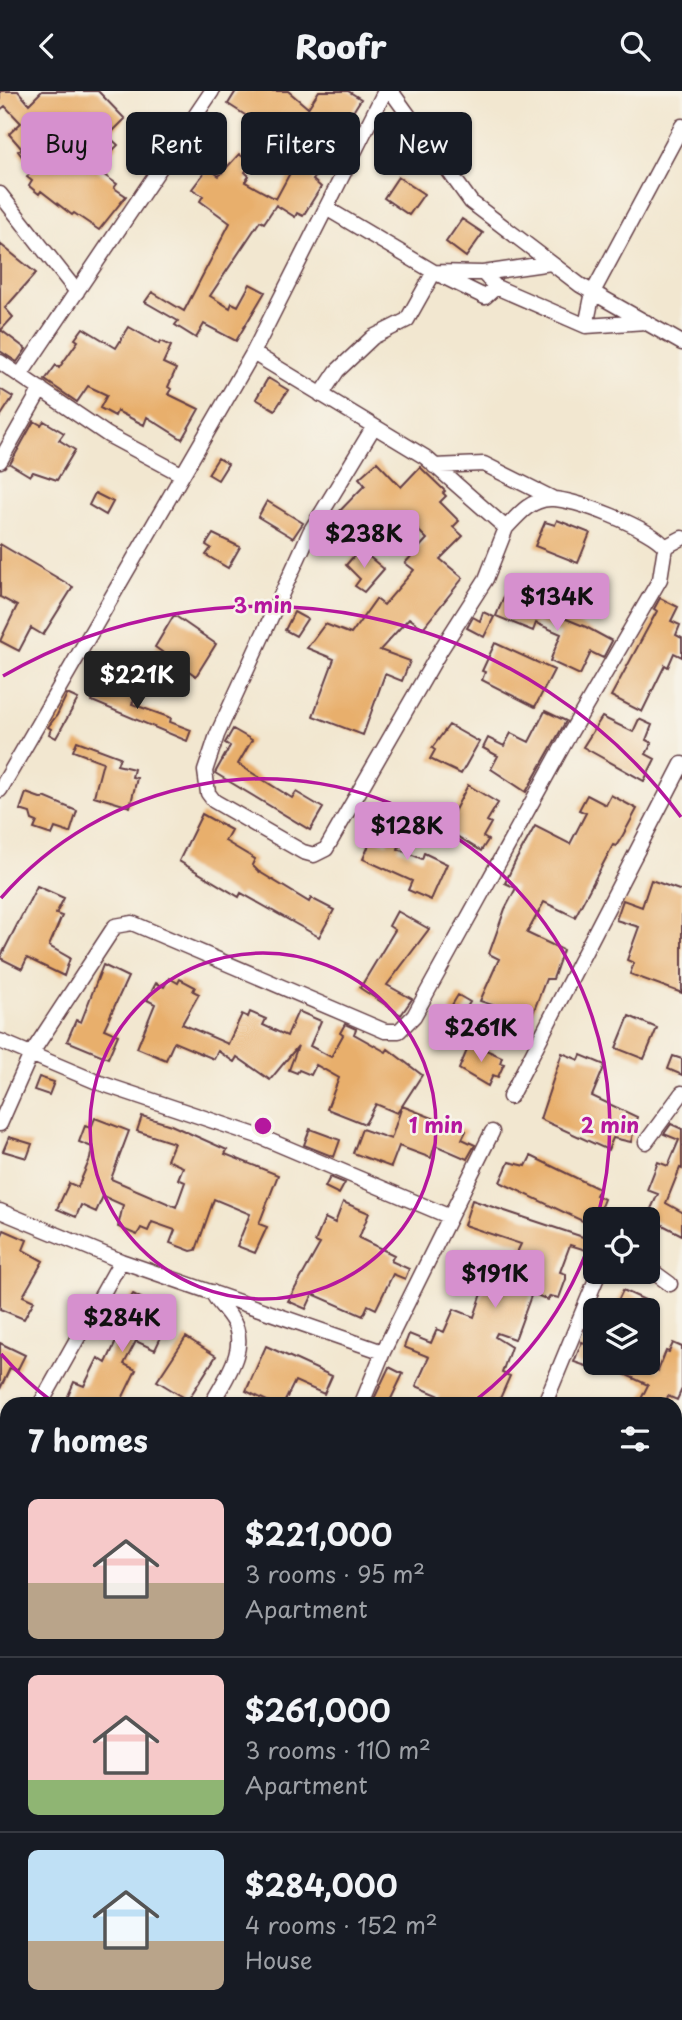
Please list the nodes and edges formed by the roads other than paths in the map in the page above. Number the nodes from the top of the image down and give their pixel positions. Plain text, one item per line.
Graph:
1 (192, 91) edge
2 (385, 91) edge
3 (391, 91) edge
4 (208, 96) edge
5 (682, 126) edge
6 (0, 194) edge
7 (326, 208) junction
8 (551, 263) junction
9 (434, 272) junction
10 (483, 273) junction
11 (496, 286) junction
12 (77, 292) junction
13 (593, 292) junction
14 (646, 323) junction
15 (586, 326) junction
16 (682, 343) edge
17 (253, 353) junction
18 (0, 362) edge
19 (21, 374) junction
20 (41, 389) junction
21 (321, 395) junction
22 (373, 428) junction
23 (0, 461) edge
24 (435, 466) junction
25 (181, 474) junction
26 (552, 498) junction
27 (506, 528) junction
28 (682, 538) edge
29 (665, 547) junction
30 (682, 764) edge
31 (0, 790) edge
32 (0, 1041) edge
33 (31, 1054) junction
34 (682, 1093) edge
35 (510, 1097) dead end
36 (0, 1124) edge
37 (492, 1132) dead end
38 (646, 1142) dead end
39 (0, 1211) edge
40 (448, 1216) junction
41 (121, 1261) junction
42 (660, 1277) edge
43 (594, 1284) edge
44 (670, 1284) dead end
45 (212, 1292) junction
46 (383, 1352) junction
47 (44, 1397) edge
48 (215, 1397) edge
49 (364, 1397) edge
50 (547, 1397) edge

1 - 4 street
2 - 7 street
3 - 8 street
4 - 12 street
5 - 13 street
6 - 12 street
7 - 9 street
7 - 17 street
8 - 10 street
8 - 13 street
9 - 10 street
9 - 11 street
9 - 21 street
10 - 11 street
11 - 15 street
12 - 19 street
13 - 14 street
13 - 15 street
14 - 15 street
14 - 16 street
17 - 21 street
17 - 25 street
18 - 19 street
19 - 20 street
20 - 23 street
20 - 25 street
21 - 22 street
22 - 24 street
22 - 27 street
24 - 26 street
24 - 27 street
25 - 31 street
26 - 27 street
26 - 29 street
28 - 29 street
29 - 33 street
30 - 35 street
32 - 33 street
33 - 36 street
33 - 40 street
34 - 38 street
37 - 40 street
39 - 41 street
40 - 46 street
41 - 45 street
41 - 47 street
42 - 44 street
43 - 50 street
45 - 46 street
45 - 48 street
46 - 49 street

